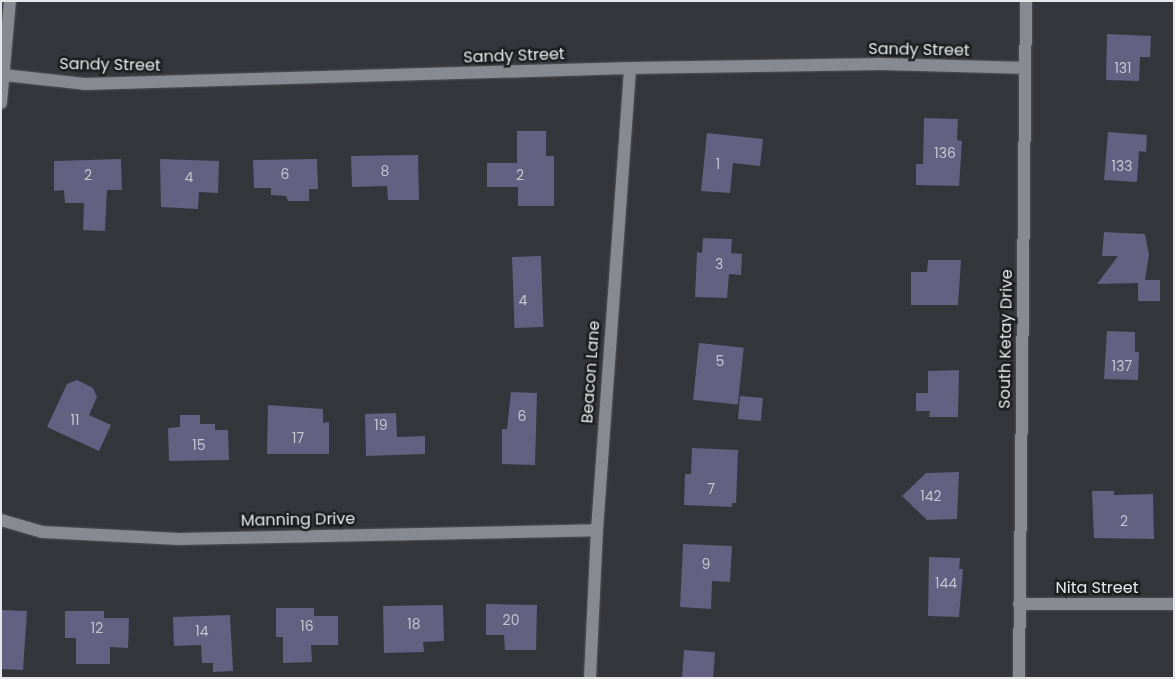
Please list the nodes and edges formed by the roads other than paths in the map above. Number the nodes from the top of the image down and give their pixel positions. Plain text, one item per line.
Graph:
1 (10, 1) edge
2 (1026, 1) edge
3 (630, 68) junction
4 (1025, 68) junction
5 (4, 75) junction
6 (1, 103) edge
7 (1, 520) edge
8 (597, 530) junction
9 (1019, 604) junction
10 (1174, 604) edge
11 (590, 678) edge
12 (1019, 678) edge

1 - 5 street
2 - 4 street, South Ketay Drive
3 - 4 street, Sandy Street
3 - 5 street, Sandy Street
3 - 8 street, Beacon Lane
4 - 9 street, South Ketay Drive
5 - 6 street
7 - 8 street, Manning Drive
8 - 11 street, Beacon Lane
9 - 10 street, Nita Street
9 - 12 street, South Ketay Drive

